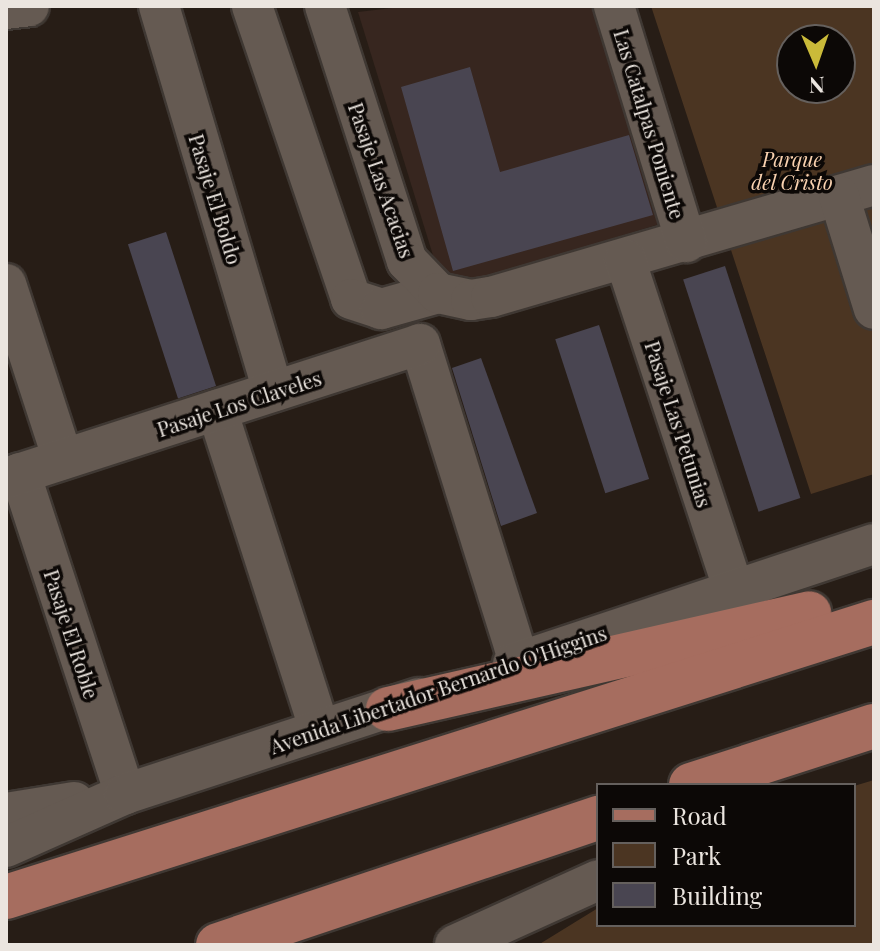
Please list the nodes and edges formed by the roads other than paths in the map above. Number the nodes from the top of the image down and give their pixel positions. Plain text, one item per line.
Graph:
1 (29, 6) edge
2 (159, 6) edge
3 (252, 6) edge
4 (325, 6) edge
5 (614, 6) edge
6 (6, 9) edge
7 (856, 190) edge
8 (686, 242) junction
9 (625, 259) junction
10 (6, 284) edge
11 (438, 293) junction
12 (874, 309) edge
13 (420, 344) junction
14 (273, 391) junction
15 (217, 410) junction
16 (63, 459) junction
17 (13, 475) edge
18 (874, 544) edge
19 (733, 588) junction
20 (874, 599) edge
21 (874, 622) edge
22 (519, 662) junction
23 (388, 709) junction
24 (874, 726) edge
25 (320, 730) junction
26 (780, 753) junction
27 (697, 783) edge
28 (743, 783) edge
29 (125, 794) junction
30 (6, 813) edge
31 (596, 819) edge
32 (6, 847) edge
33 (596, 881) edge
34 (6, 897) edge
35 (218, 945) edge
36 (455, 945) edge

1 - 6 street
2 - 14 street, Pasaje El Boldo
3 - 11 street
4 - 11 street, Pasaje Las Acacias
5 - 8 street, Las Catalpas Poniente
7 - 8 street
7 - 12 street
8 - 9 street
9 - 11 street
9 - 19 street, Pasaje Las Petunias
10 - 16 street
11 - 13 street
13 - 14 street, Pasaje Los Claveles
13 - 22 street
14 - 15 street, Pasaje Los Claveles
15 - 16 street, Pasaje Los Claveles
15 - 25 street
16 - 17 street, Pasaje Los Claveles
17 - 29 street, Pasaje El Roble
18 - 19 street, Avenida Libertador Bernardo O'Higgins
19 - 22 street, Avenida Libertador Bernardo O'Higgins
20 - 23 main road
21 - 34 main road
22 - 23 street, Avenida Libertador Bernardo O'Higgins
23 - 25 street, Avenida Libertador Bernardo O'Higgins
24 - 26 main road
25 - 29 street, Avenida Libertador Bernardo O'Higgins
26 - 27 main road
26 - 28 street
29 - 30 street
29 - 32 street, Avenida Libertador Bernardo O'Higgins
31 - 35 main road
33 - 36 street

